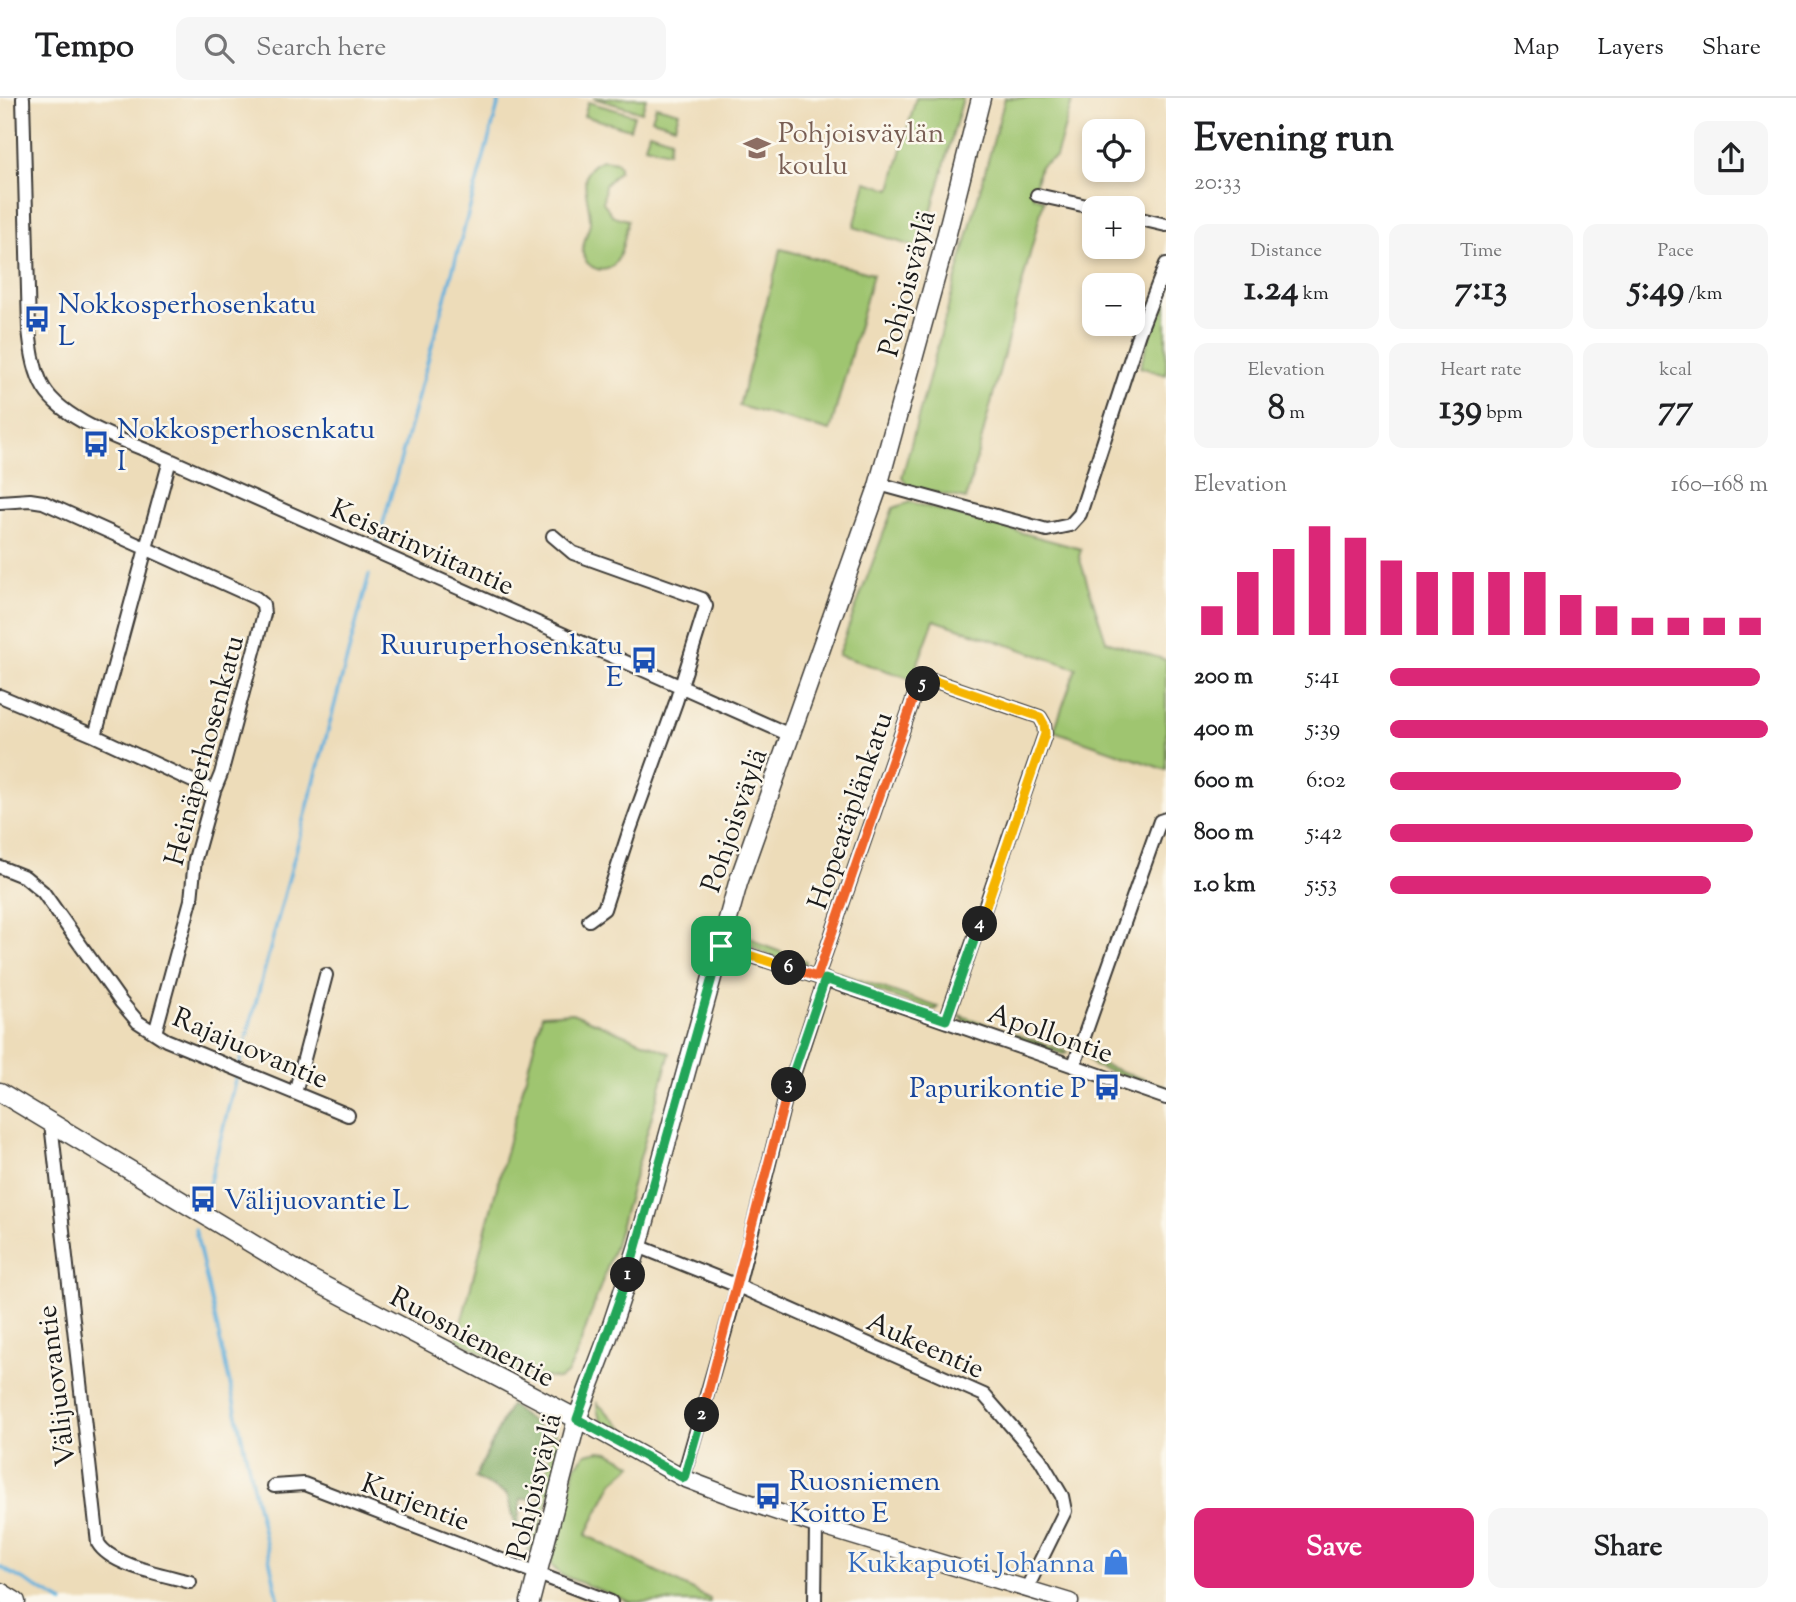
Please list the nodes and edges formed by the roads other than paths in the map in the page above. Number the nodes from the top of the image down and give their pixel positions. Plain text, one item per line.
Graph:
1 (23, 98) edge
2 (981, 98) edge
3 (1037, 195) dead end
4 (1082, 205) edge
5 (1145, 220) edge
6 (1166, 225) edge
7 (1166, 264) edge
8 (170, 460) junction
9 (879, 484) junction
10 (0, 502) edge
11 (553, 536) dead end
12 (147, 548) junction
13 (680, 687) junction
14 (0, 696) edge
15 (790, 735) junction
16 (94, 736) junction
17 (214, 791) junction
18 (1166, 819) edge
19 (0, 867) edge
20 (589, 920) dead end
21 (721, 946) junction
22 (326, 975) dead end
23 (821, 978) junction
24 (946, 1020) junction
25 (155, 1033) junction
26 (1074, 1065) junction
27 (0, 1092) edge
28 (295, 1093) junction
29 (1166, 1098) edge
30 (348, 1115) dead end
31 (51, 1123) junction
32 (638, 1246) junction
33 (738, 1286) junction
34 (577, 1419) junction
35 (684, 1478) junction
36 (274, 1486) dead end
37 (816, 1525) junction
38 (538, 1575) junction
39 (190, 1581) dead end
40 (1027, 1588) junction
41 (0, 1592) edge
42 (16, 1602) edge
43 (530, 1602) edge
44 (611, 1602) edge
45 (815, 1602) edge
46 (1070, 1602) edge

1 - 8 street, Keisarinviitantie
2 - 9 main road, Pohjoisväylä
3 - 4 street
5 - 6 street
7 - 9 street
8 - 12 street
8 - 13 street, Keisarinviitantie
9 - 15 main road, Pohjoisväylä
10 - 12 street
11 - 13 street
12 - 16 street
12 - 17 street, Heinäperhosenkatu
13 - 15 street, Keisarinviitantie
13 - 20 street
14 - 16 street
15 - 21 main road, Pohjoisväylä
16 - 17 street
17 - 25 street, Heinäperhosenkatu
18 - 26 street
19 - 25 street, Rajajuovantie
21 - 23 street, Apollontie
21 - 32 main road, Pohjoisväylä
22 - 28 street
23 - 24 street, Apollontie
23 - 24 street, Hopeatäplänkatu
23 - 33 street
24 - 26 street, Apollontie
25 - 28 street, Rajajuovantie
26 - 29 street, Apollontie
27 - 31 main road, Ruosniementie
28 - 30 street, Rajajuovantie
31 - 34 main road, Ruosniementie
31 - 39 street, Välijuovantie
32 - 33 street, Aukeentie
32 - 34 main road, Pohjoisväylä
33 - 35 street
33 - 40 street, Aukeentie
34 - 35 street, Ruosniementie
34 - 38 main road, Pohjoisväylä
35 - 37 street, Ruosniementie
36 - 38 street, Kurjentie
37 - 40 street, Ruosniementie
37 - 45 street
38 - 43 main road, Pohjoisväylä
38 - 44 street, Kurjentie
40 - 46 street, Ruosniementie
41 - 42 main road

